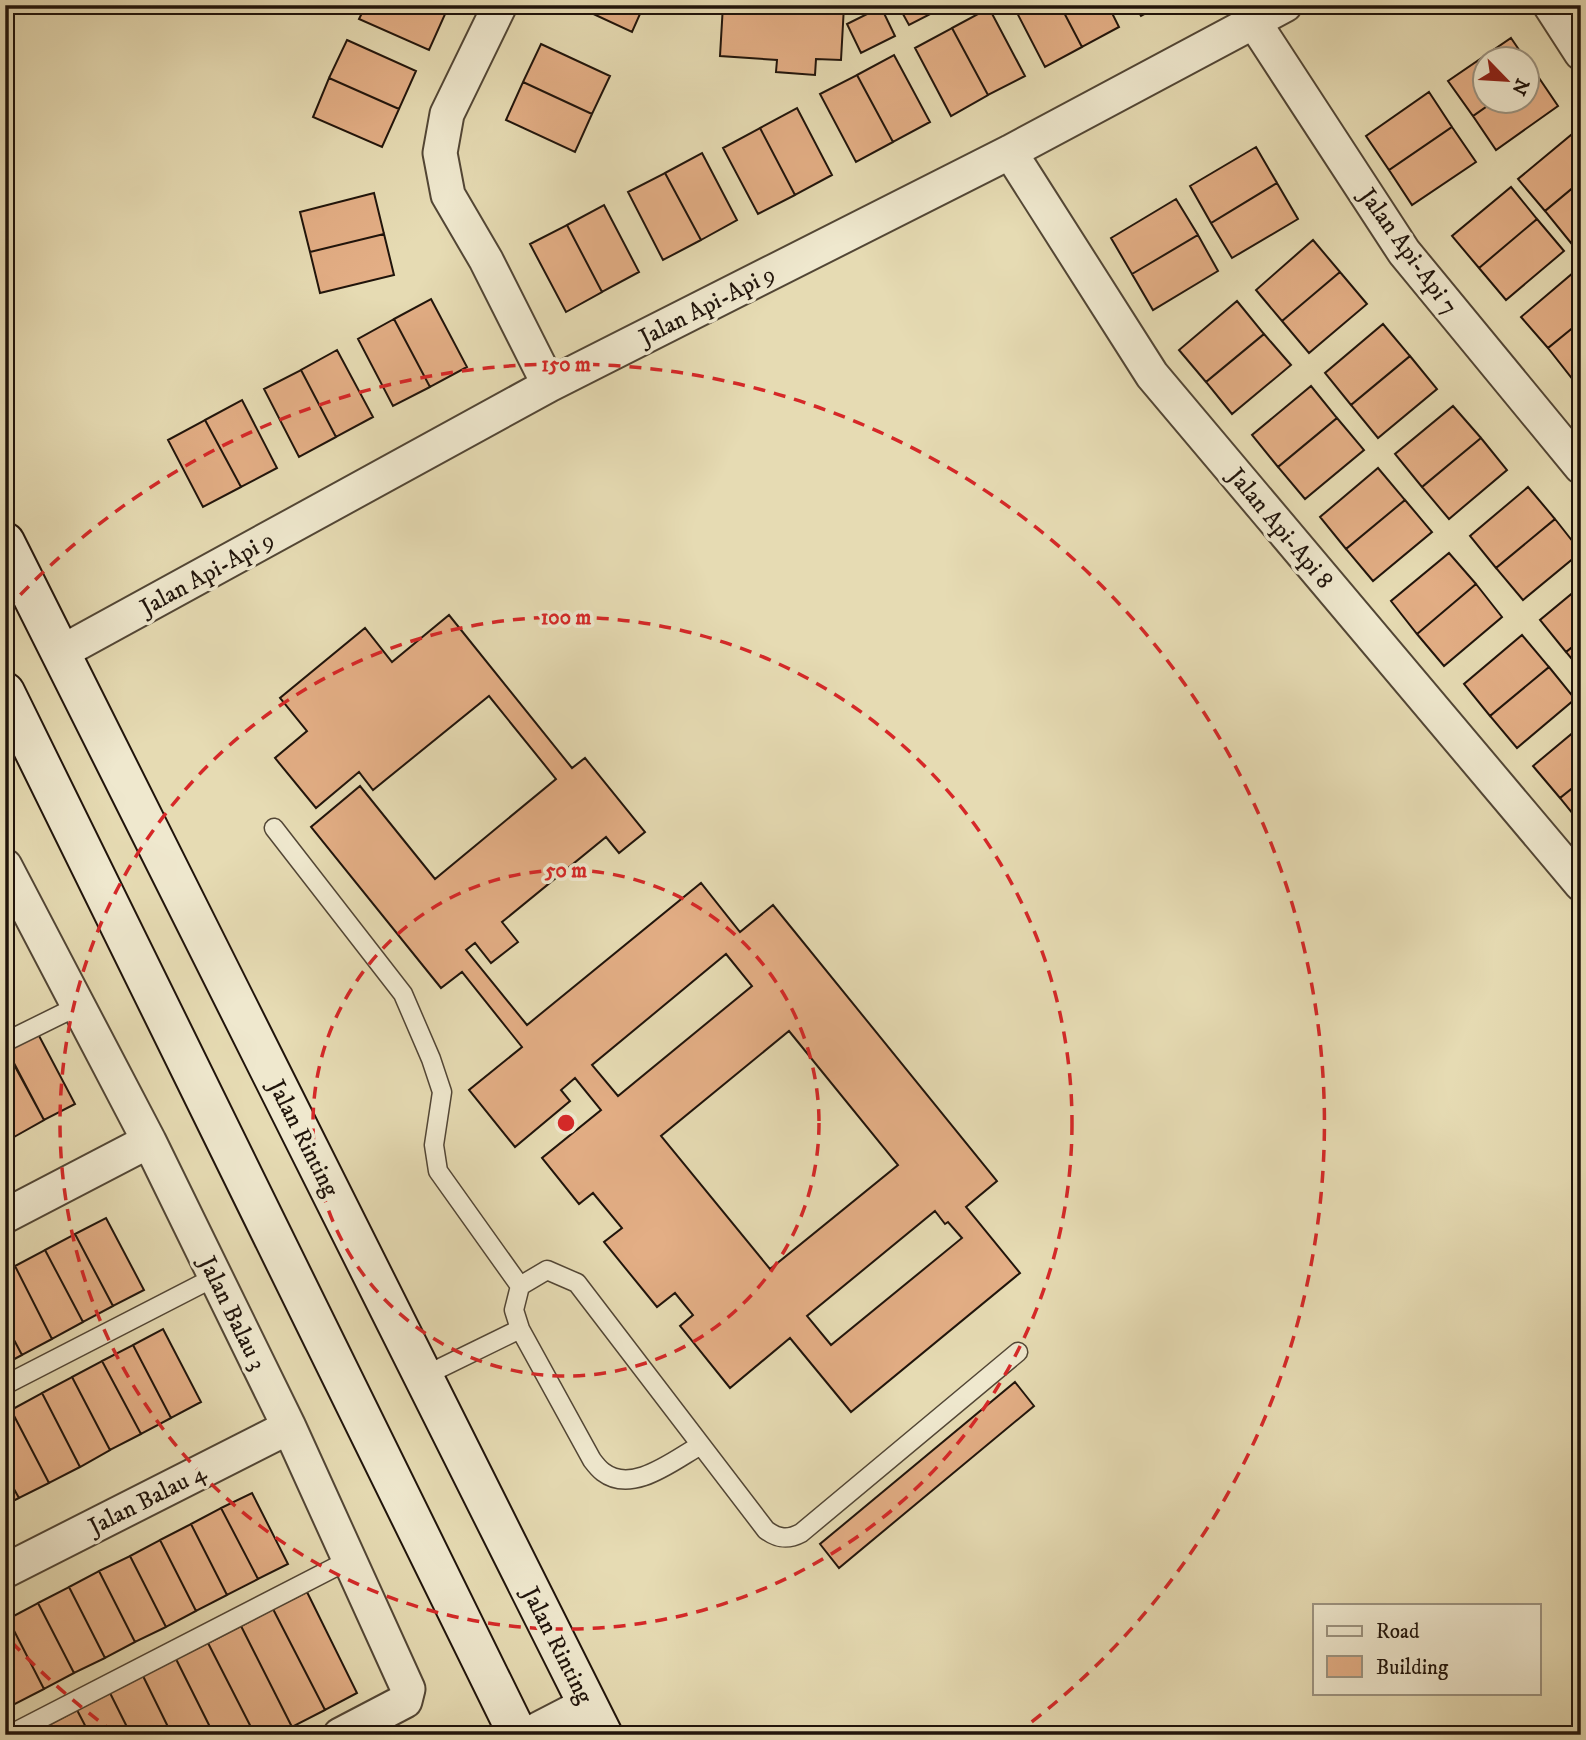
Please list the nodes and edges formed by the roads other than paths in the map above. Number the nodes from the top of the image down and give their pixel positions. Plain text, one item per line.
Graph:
1 (500, 5) edge
2 (1285, 5) edge
3 (1550, 5) edge
4 (1254, 22) junction
5 (1581, 53) edge
6 (1010, 152) junction
7 (550, 385) junction
8 (1581, 467) edge
9 (5, 542) edge
10 (60, 653) junction
11 (5, 692) edge
12 (274, 828) dead end
13 (5, 866) edge
14 (1581, 884) edge
15 (78, 1006) junction
16 (5, 1042) edge
17 (149, 1142) junction
18 (5, 1216) edge
19 (215, 1278) junction
20 (520, 1286) junction
21 (520, 1329) junction
22 (1018, 1352) dead end
23 (424, 1376) junction
24 (5, 1385) edge
25 (289, 1427) junction
26 (701, 1445) junction
27 (349, 1560) junction
28 (5, 1571) edge
29 (595, 1720) edge
30 (9, 1735) edge
31 (340, 1735) edge
32 (518, 1735) edge
33 (527, 1735) edge

1 - 7 street
2 - 4 street, Jalan Api-Api 9
3 - 5 street
4 - 6 street, Jalan Api-Api 9
4 - 8 street, Jalan Api-Api 7
6 - 7 street, Jalan Api-Api 9
6 - 14 street, Jalan Api-Api 8
7 - 10 street, Jalan Api-Api 9
9 - 10 main road, Jalan Rinting
10 - 23 main road, Jalan Rinting
11 - 32 main road
12 - 20 lane
13 - 15 street, Jalan Balau 3
15 - 16 lane
15 - 17 street, Jalan Balau 3
17 - 18 street
17 - 19 street, Jalan Balau 3
19 - 24 lane
19 - 25 street, Jalan Balau 3
20 - 21 lane
20 - 26 lane
21 - 23 lane
21 - 26 lane
22 - 26 lane
23 - 29 main road, Jalan Rinting
25 - 27 street, Jalan Balau 3
25 - 28 street, Jalan Balau 4
27 - 30 lane
27 - 31 street, Jalan Balau 3
29 - 33 street

